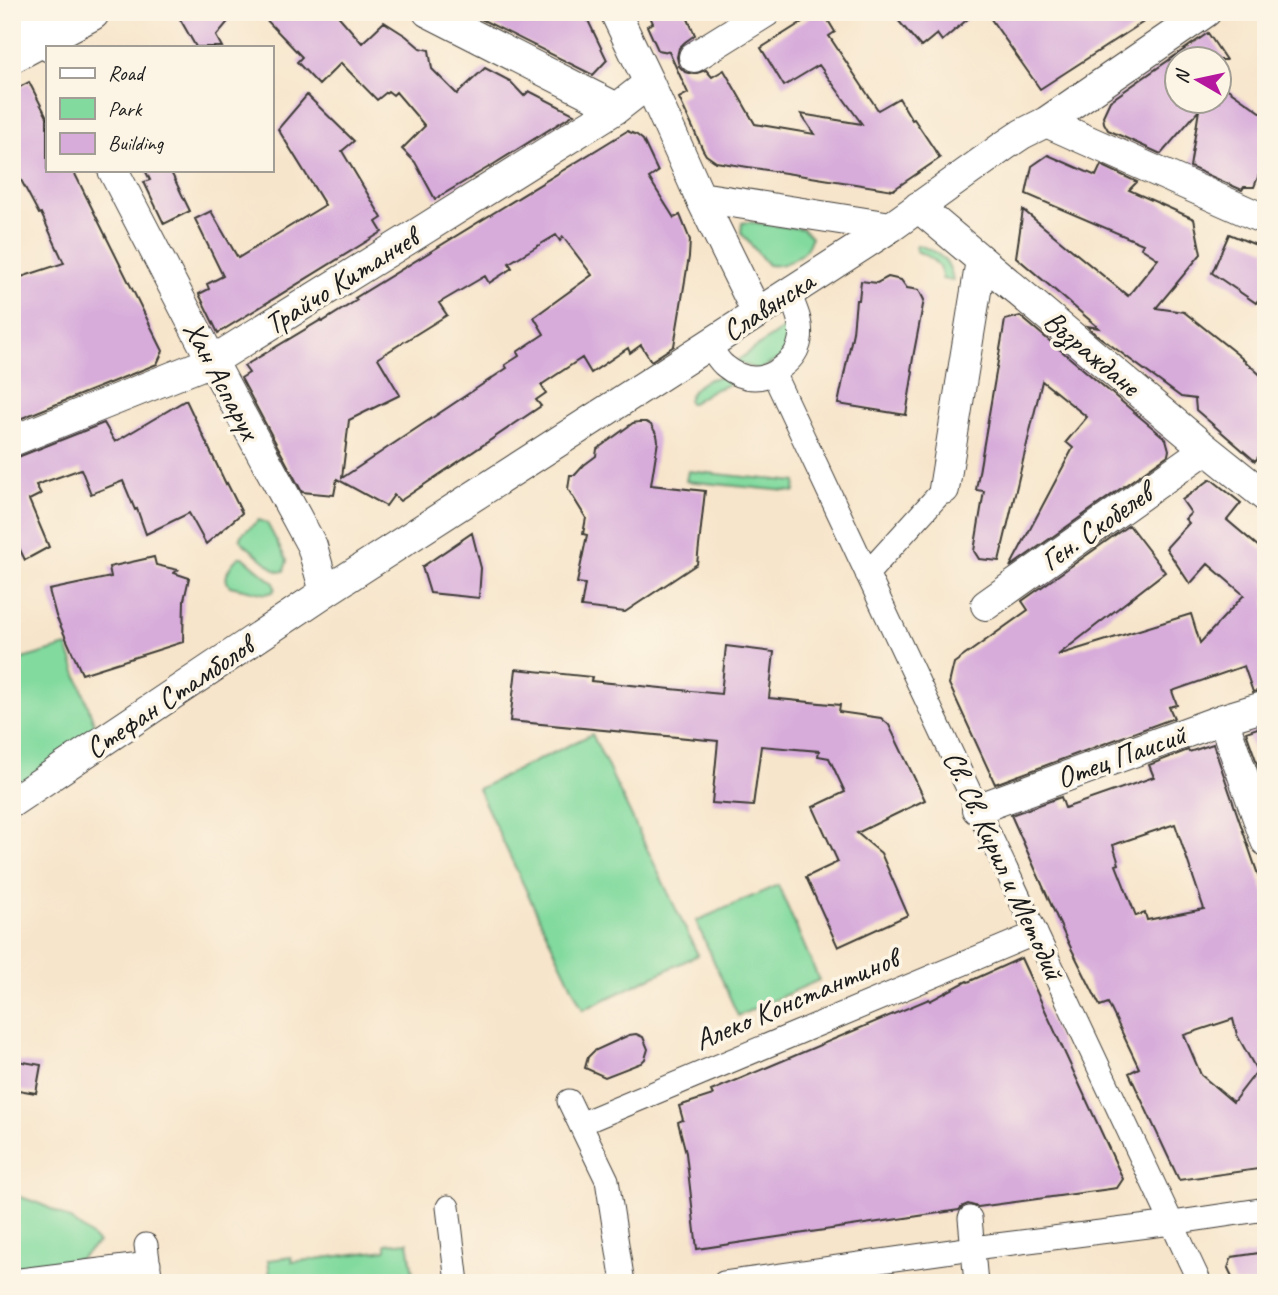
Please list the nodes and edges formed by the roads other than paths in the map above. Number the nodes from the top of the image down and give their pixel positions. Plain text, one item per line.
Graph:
1 (91, 12) edge
2 (428, 12) edge
3 (615, 12) edge
4 (766, 12) edge
5 (1206, 12) edge
6 (41, 32) edge
7 (12, 54) edge
8 (694, 57) dead end
9 (649, 83) junction
10 (617, 108) junction
11 (1046, 122) junction
12 (114, 172) edge
13 (700, 197) junction
14 (918, 207) junction
15 (1266, 220) edge
16 (891, 227) junction
17 (981, 260) junction
18 (789, 293) junction
19 (757, 313) junction
20 (708, 345) junction
21 (212, 360) junction
22 (774, 375) junction
23 (12, 441) edge
24 (1206, 449) junction
25 (944, 489) joint
26 (1266, 497) edge
27 (867, 574) junction
28 (325, 592) junction
29 (986, 606) dead end
30 (1266, 706) edge
31 (1223, 719) junction
32 (12, 802) edge
33 (978, 809) junction
34 (1266, 841) edge
35 (1036, 933) junction
36 (569, 1101) dead end
37 (580, 1124) junction
38 (448, 1207) dead end
39 (1266, 1209) edge
40 (970, 1218) dead end
41 (1172, 1223) junction
42 (973, 1248) junction
43 (149, 1264) edge
44 (12, 1281) edge
45 (457, 1283) edge
46 (623, 1283) edge
47 (724, 1283) edge
48 (976, 1283) edge
49 (1200, 1283) edge

1 - 6 street
2 - 10 street
3 - 9 street
4 - 8 street
5 - 11 street, Славянска
6 - 7 street
9 - 10 street, Трайчо Китанчев
9 - 13 street
10 - 21 street, Трайчо Китанчев
11 - 14 street, Славянска
11 - 15 street
12 - 21 street, Хан Аспарух
13 - 16 street
13 - 19 street
14 - 16 street, Славянска
14 - 17 street, Възраждане
16 - 18 street, Славянска
17 - 24 street, Възраждане
17 - 25 street
18 - 19 street, Славянска
18 - 22 street
19 - 20 street, Славянска
20 - 22 street
20 - 28 street, Славянска
21 - 23 street, Трайчо Китанчев
21 - 28 street, Хан Аспарух
22 - 27 street, Св. Св. Кирил и Методий
24 - 26 street, Възраждане
24 - 29 street, Ген. Скобелев
25 - 27 street
27 - 33 street, Св. Св. Кирил и Методий
28 - 32 street, Стефан Стамболов
30 - 31 street, Отец Паисий
31 - 33 street, Отец Паисий
31 - 34 street
33 - 35 street, Св. Св. Кирил и Методий
35 - 37 street, Алеко Константинов
35 - 41 street, Св. Св. Кирил и Методий
36 - 37 street
37 - 46 street
38 - 45 street
39 - 41 street
40 - 42 street
41 - 42 street
41 - 49 street, Св. Св. Кирил и Методий
42 - 47 street
42 - 48 street
43 - 44 street

